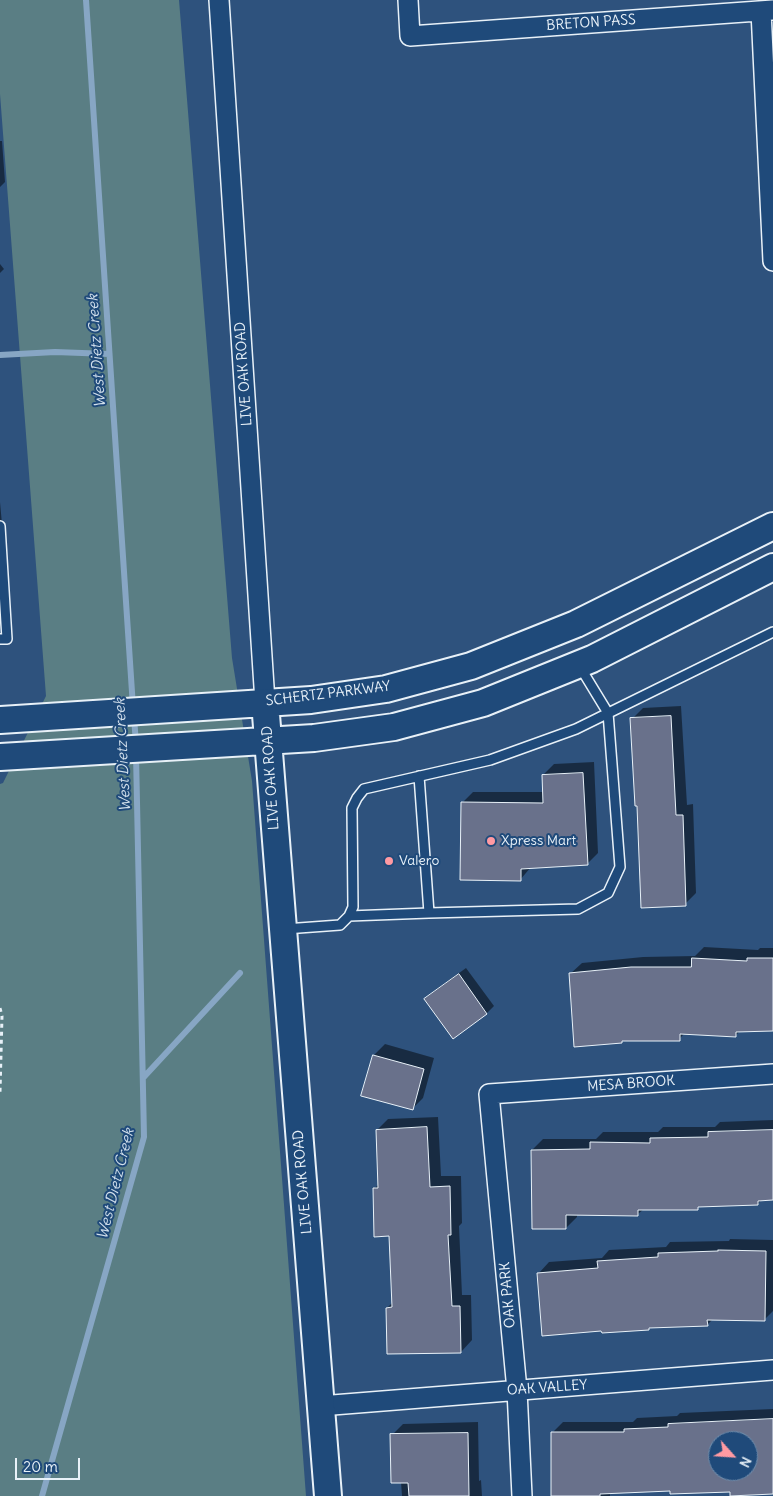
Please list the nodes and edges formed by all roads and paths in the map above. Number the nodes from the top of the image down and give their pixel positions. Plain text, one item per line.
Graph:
1 (219, 0) edge
2 (408, 0) edge
3 (767, 11) edge
4 (773, 262) edge
5 (0, 526) edge
6 (773, 526) edge
7 (773, 567) edge
8 (773, 632) edge
9 (0, 639) edge
10 (579, 665) junction
11 (265, 702) junction
12 (608, 713) junction
13 (2, 720) edge
14 (267, 741) junction
15 (2, 757) edge
16 (419, 776) junction
17 (429, 913) junction
18 (349, 916) junction
19 (282, 929) junction
20 (0, 1008) edge
21 (773, 1074) edge
22 (0, 1092) edge
23 (489, 1094) joint
24 (773, 1370) edge
25 (517, 1390) junction
26 (320, 1406) junction
27 (328, 1496) edge
28 (522, 1496) edge

1 - 11 street, LIVE OAK ROAD
2 - 3 street, BRETON PASS
3 - 4 street
5 - 9 lane
6 - 11 main road, SCHERTZ PARKWAY
7 - 10 main road
8 - 12 lane
10 - 12 lane
10 - 14 main road
11 - 13 main road, SCHERTZ PARKWAY
11 - 14 main road, LIVE OAK ROAD
12 - 16 lane
12 - 17 lane
14 - 15 main road
14 - 19 main road, LIVE OAK ROAD
16 - 17 lane
16 - 18 lane
17 - 18 lane
18 - 19 lane
19 - 26 main road, LIVE OAK ROAD
20 - 22 path
21 - 23 street, MESA BROOK
23 - 25 street, OAK PARK
24 - 25 street, OAK VALLEY
25 - 26 street, OAK VALLEY
25 - 28 street, OAK PARK
26 - 27 main road, LIVE OAK ROAD

